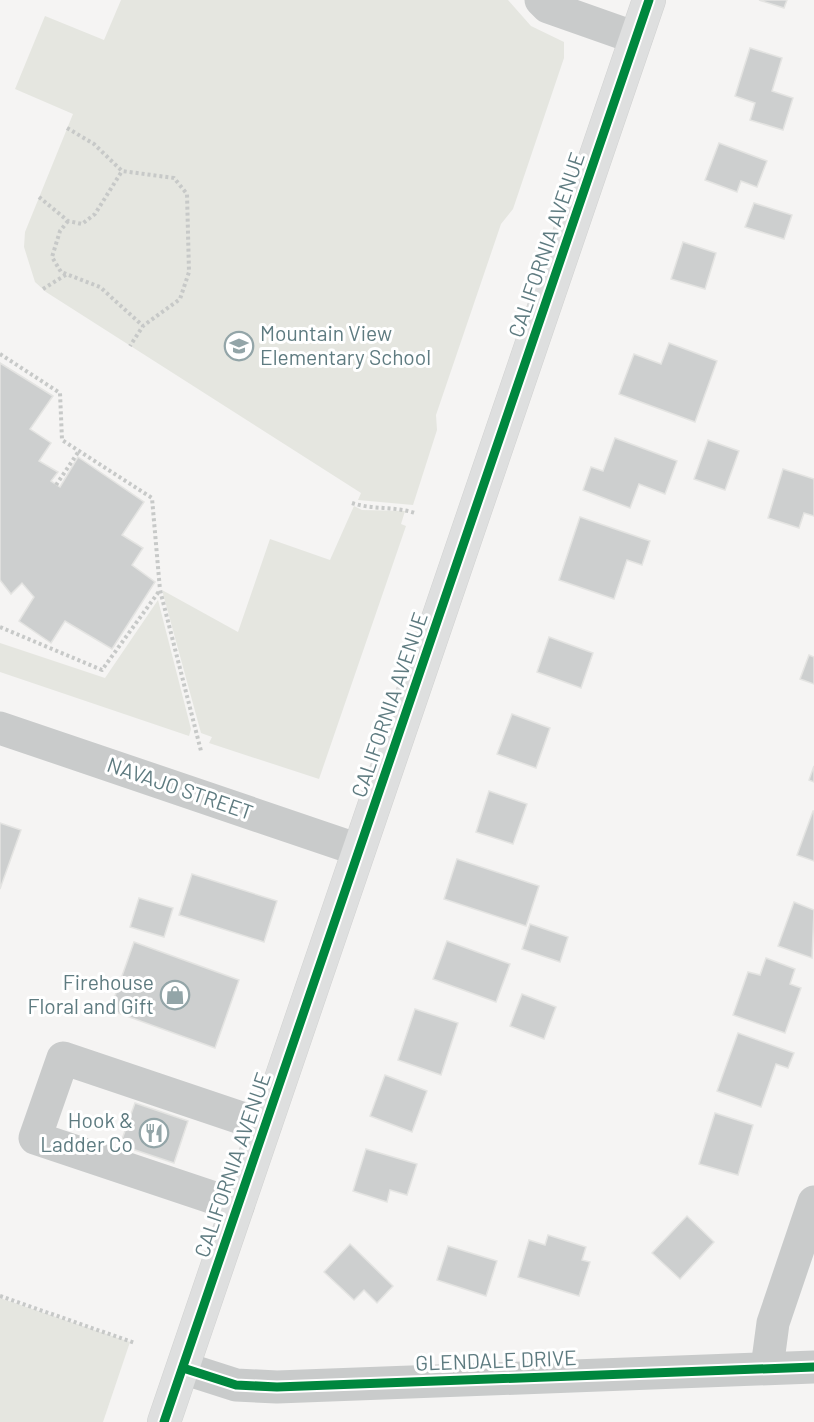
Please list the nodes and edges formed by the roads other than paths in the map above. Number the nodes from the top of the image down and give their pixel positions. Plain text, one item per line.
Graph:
1 (541, 0) edge
2 (649, 0) edge
3 (636, 38) junction
4 (0, 728) edge
5 (359, 850) junction
6 (265, 1126) junction
7 (814, 1202) edge
8 (238, 1206) junction
9 (814, 1367) edge
10 (183, 1368) junction
11 (767, 1368) junction
12 (164, 1422) edge

1 - 3 street
2 - 3 main road, CALIFORNIA AVENUE
3 - 5 main road, CALIFORNIA AVENUE
4 - 5 street, NAVAJO STREET
5 - 6 main road, CALIFORNIA AVENUE
6 - 8 main road, CALIFORNIA AVENUE
6 - 8 street
7 - 11 street
8 - 10 main road, CALIFORNIA AVENUE
9 - 11 street, GLENDALE DRIVE
10 - 11 street, GLENDALE DRIVE
10 - 12 main road, CALIFORNIA AVENUE

